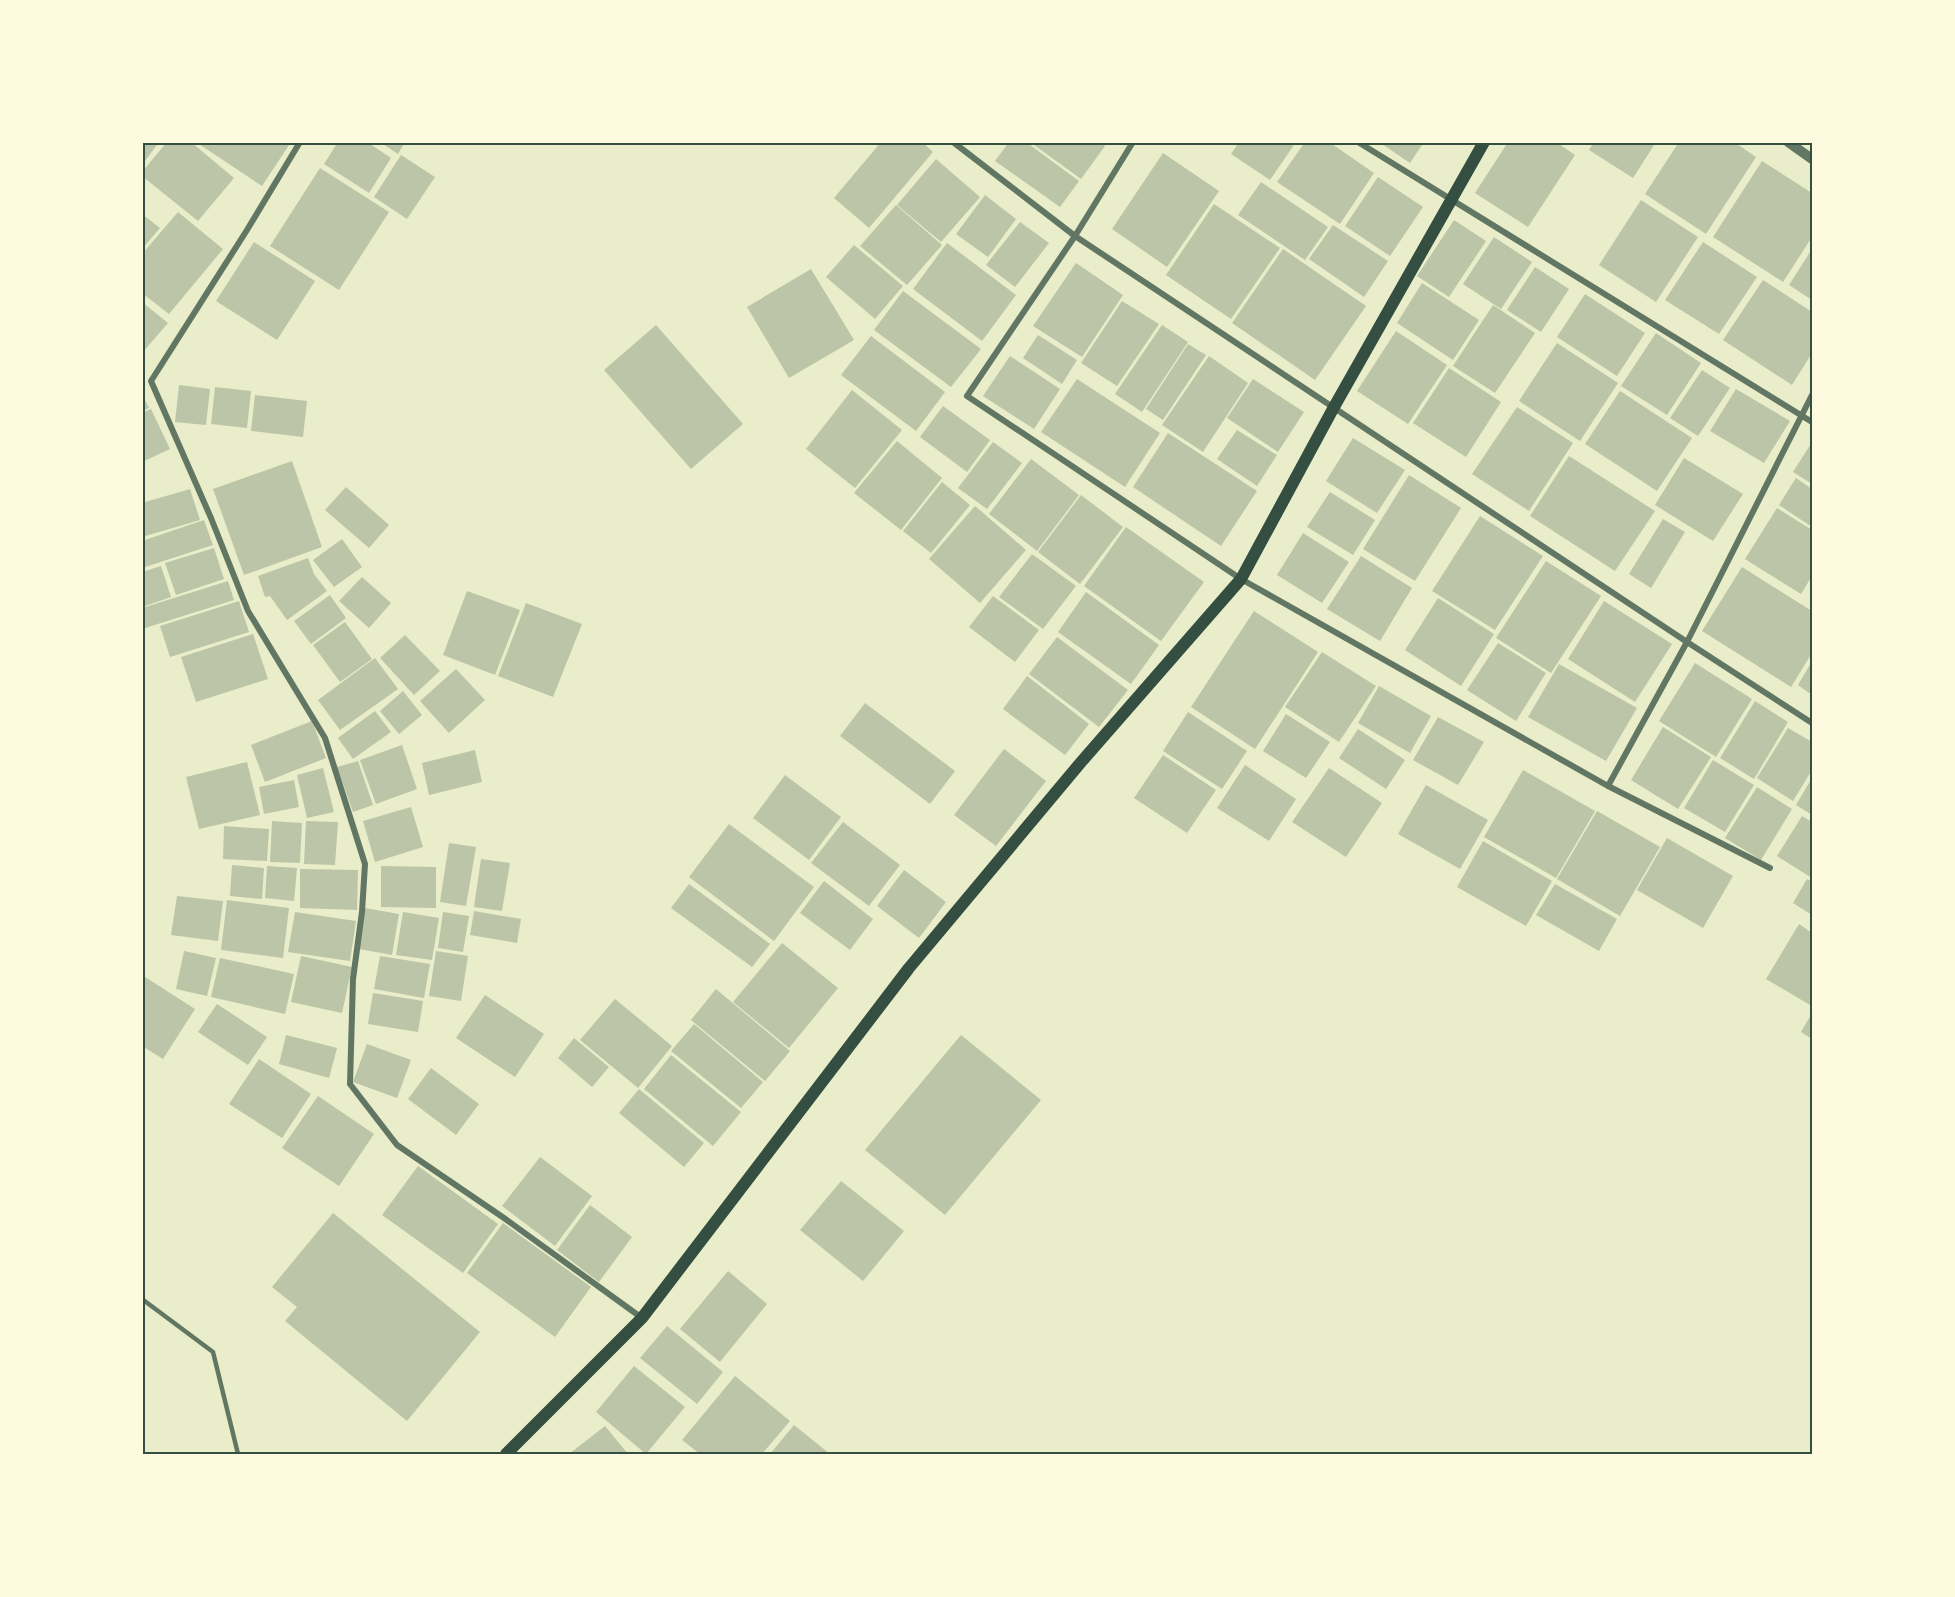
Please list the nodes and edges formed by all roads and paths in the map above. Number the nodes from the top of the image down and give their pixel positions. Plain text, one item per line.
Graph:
1 (300, 142) edge
2 (953, 142) edge
3 (1133, 142) edge
4 (1358, 142) edge
5 (1484, 142) edge
6 (1788, 142) edge
7 (1812, 159) edge
8 (1451, 200) junction
9 (1075, 236) junction
10 (1812, 395) edge
11 (1334, 407) junction
12 (1801, 415) junction
13 (1812, 422) edge
14 (1241, 579) junction
15 (1687, 642) junction
16 (1812, 723) edge
17 (1608, 786) junction
18 (1770, 868) dead end
19 (142, 1299) edge
20 (642, 1318) junction
21 (238, 1455) edge
22 (506, 1455) edge

1 - 20 street
2 - 9 street
3 - 9 street
4 - 8 street
5 - 8 main road
6 - 7 street
8 - 11 main road
8 - 12 street
9 - 11 street
9 - 14 street
10 - 12 street
11 - 14 main road
11 - 15 street
12 - 13 street
12 - 15 street
14 - 17 street
14 - 20 main road
15 - 16 street
15 - 17 street
17 - 18 street
19 - 21 lane
20 - 22 main road

